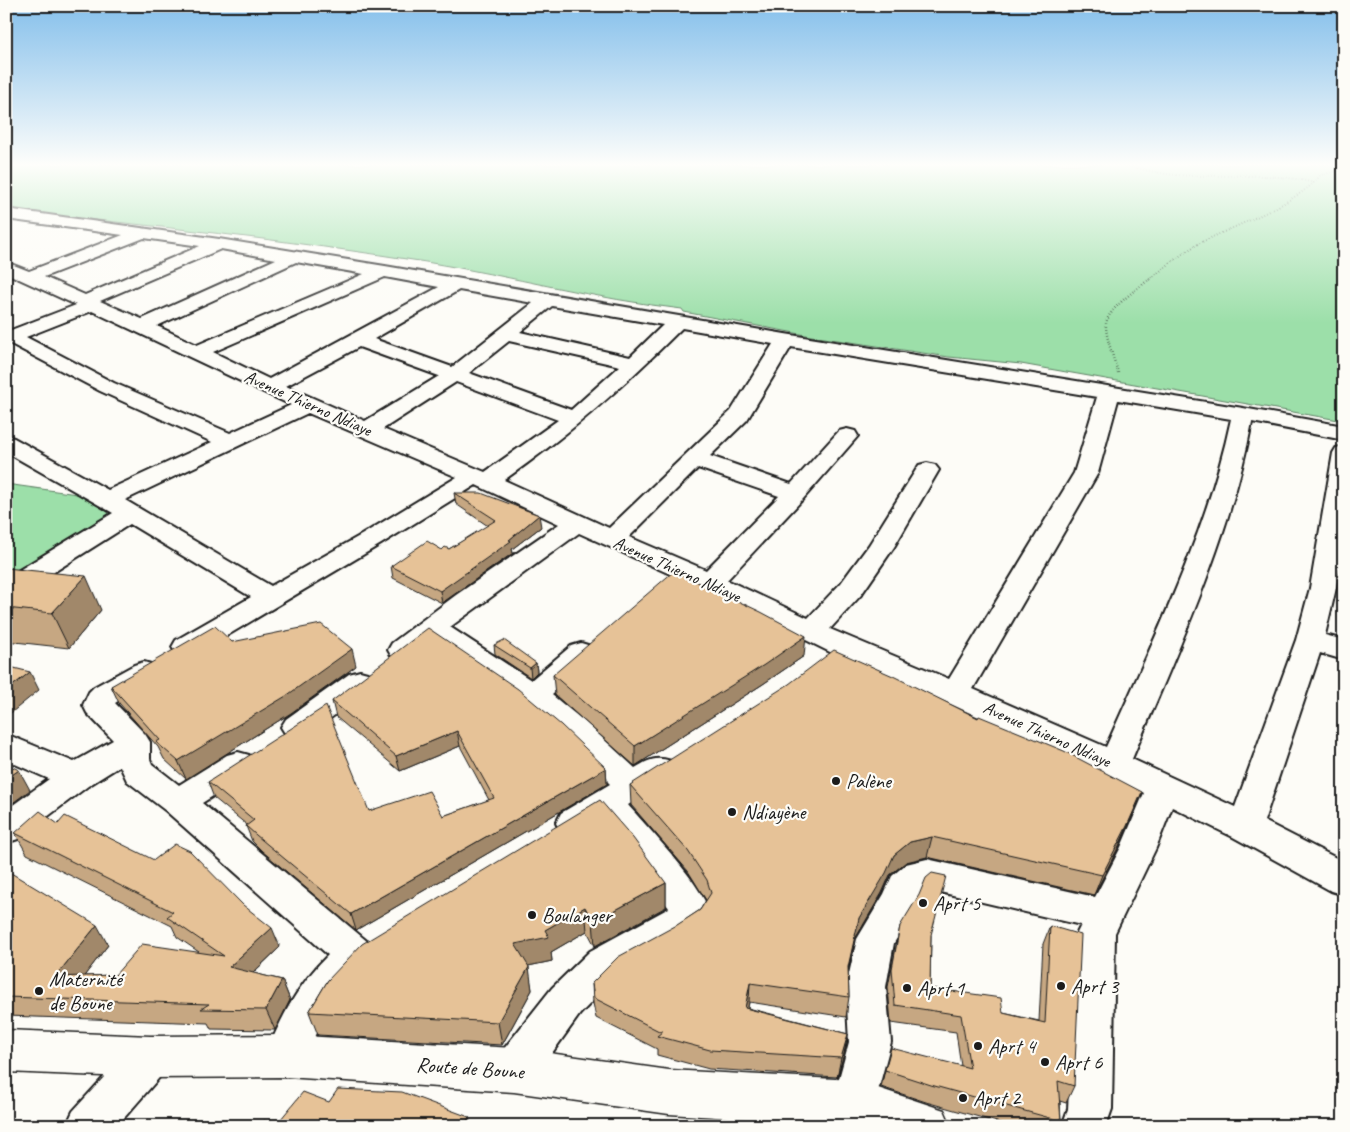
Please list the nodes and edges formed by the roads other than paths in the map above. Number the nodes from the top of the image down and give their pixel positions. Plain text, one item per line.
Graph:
1 (28, 217) edge
2 (145, 232) junction
3 (219, 244) junction
4 (294, 257) junction
5 (385, 271) junction
6 (18, 272) edge
7 (457, 284) junction
8 (548, 300) junction
9 (88, 304) junction
10 (677, 322) junction
11 (142, 326) junction
12 (506, 334) junction
13 (8, 336) edge
14 (358, 340) junction
15 (785, 340) junction
16 (197, 352) junction
17 (635, 364) junction
18 (456, 374) junction
19 (269, 387) junction
20 (1108, 393) junction
21 (308, 405) junction
22 (1243, 414) junction
23 (574, 418) junction
24 (367, 429) junction
25 (1344, 433) edge
26 (847, 436) dead end
27 (231, 442) junction
28 (6, 443) edge
29 (1344, 453) edge
30 (695, 459) junction
31 (928, 470) dead end
32 (480, 478) junction
33 (795, 494) junction
34 (107, 499) junction
35 (130, 513) junction
36 (577, 523) junction
37 (612, 539) junction
38 (678, 569) junction
39 (710, 582) junction
40 (656, 588) edge
41 (6, 590) edge
42 (272, 598) junction
43 (432, 628) junction
44 (811, 632) junction
45 (597, 638) edge
46 (1310, 640) junction
47 (842, 646) junction
48 (1344, 650) edge
49 (812, 668) edge
50 (955, 693) junction
51 (532, 695) junction
52 (134, 742) junction
53 (6, 746) edge
54 (684, 754) edge
55 (1114, 764) junction
56 (76, 777) junction
57 (1163, 788) junction
58 (620, 795) junction
59 (178, 802) junction
60 (1245, 827) junction
61 (6, 829) edge
62 (545, 840) edge
63 (1344, 880) edge
64 (1104, 915) junction
65 (6, 1051) edge
66 (286, 1056) junction
67 (150, 1057) junction
68 (514, 1070) junction
69 (847, 1114) edge
70 (88, 1126) edge
71 (928, 1126) edge
72 (1084, 1126) edge

1 - 2 street
2 - 3 street
2 - 6 street
3 - 4 street
3 - 9 street
4 - 5 street
4 - 11 street
5 - 7 street
5 - 16 street
6 - 9 street, Avenue Thierno Ndiaye
7 - 8 street
7 - 14 street
8 - 10 street
8 - 12 street
9 - 11 street, Avenue Thierno Ndiaye
9 - 13 street
10 - 15 street
10 - 17 street
11 - 16 street, Avenue Thierno Ndiaye
12 - 17 street
12 - 18 street
13 - 27 street
14 - 18 street
14 - 19 street
15 - 20 street
15 - 30 street
16 - 19 street, Avenue Thierno Ndiaye
17 - 23 street
18 - 23 street
18 - 24 street
19 - 21 street, Avenue Thierno Ndiaye
20 - 22 street
20 - 50 street
21 - 24 street, Avenue Thierno Ndiaye
21 - 27 street
22 - 25 street
22 - 55 street
23 - 32 street
24 - 32 street, Avenue Thierno Ndiaye
26 - 33 street
27 - 34 street
28 - 34 street
29 - 46 street
30 - 33 street
30 - 37 street
31 - 44 street
32 - 36 street, Avenue Thierno Ndiaye
32 - 42 street
33 - 39 street
34 - 35 street
35 - 41 street
35 - 42 street
36 - 37 street, Avenue Thierno Ndiaye
36 - 43 street
37 - 38 street, Avenue Thierno Ndiaye
38 - 39 street, Avenue Thierno Ndiaye
38 - 40 street
39 - 44 street, Avenue Thierno Ndiaye
42 - 52 street
43 - 51 street
43 - 59 street
44 - 47 street, Avenue Thierno Ndiaye
45 - 51 street
46 - 48 street
46 - 60 street
47 - 49 street
47 - 50 street, Avenue Thierno Ndiaye
50 - 55 street, Avenue Thierno Ndiaye
51 - 58 street
52 - 56 street
52 - 59 street
53 - 56 street
54 - 58 street
55 - 57 street, Avenue Thierno Ndiaye
56 - 61 street
57 - 60 street, Avenue Thierno Ndiaye
57 - 64 street
58 - 62 street
58 - 68 street
59 - 66 street
60 - 63 street, Avenue Thierno Ndiaye
64 - 69 street
64 - 72 street
65 - 67 street, Route de Boune
66 - 67 street, Route de Boune
66 - 68 street, Route de Boune
67 - 70 street
68 - 69 street, Route de Boune
69 - 71 street, Route de Boune

